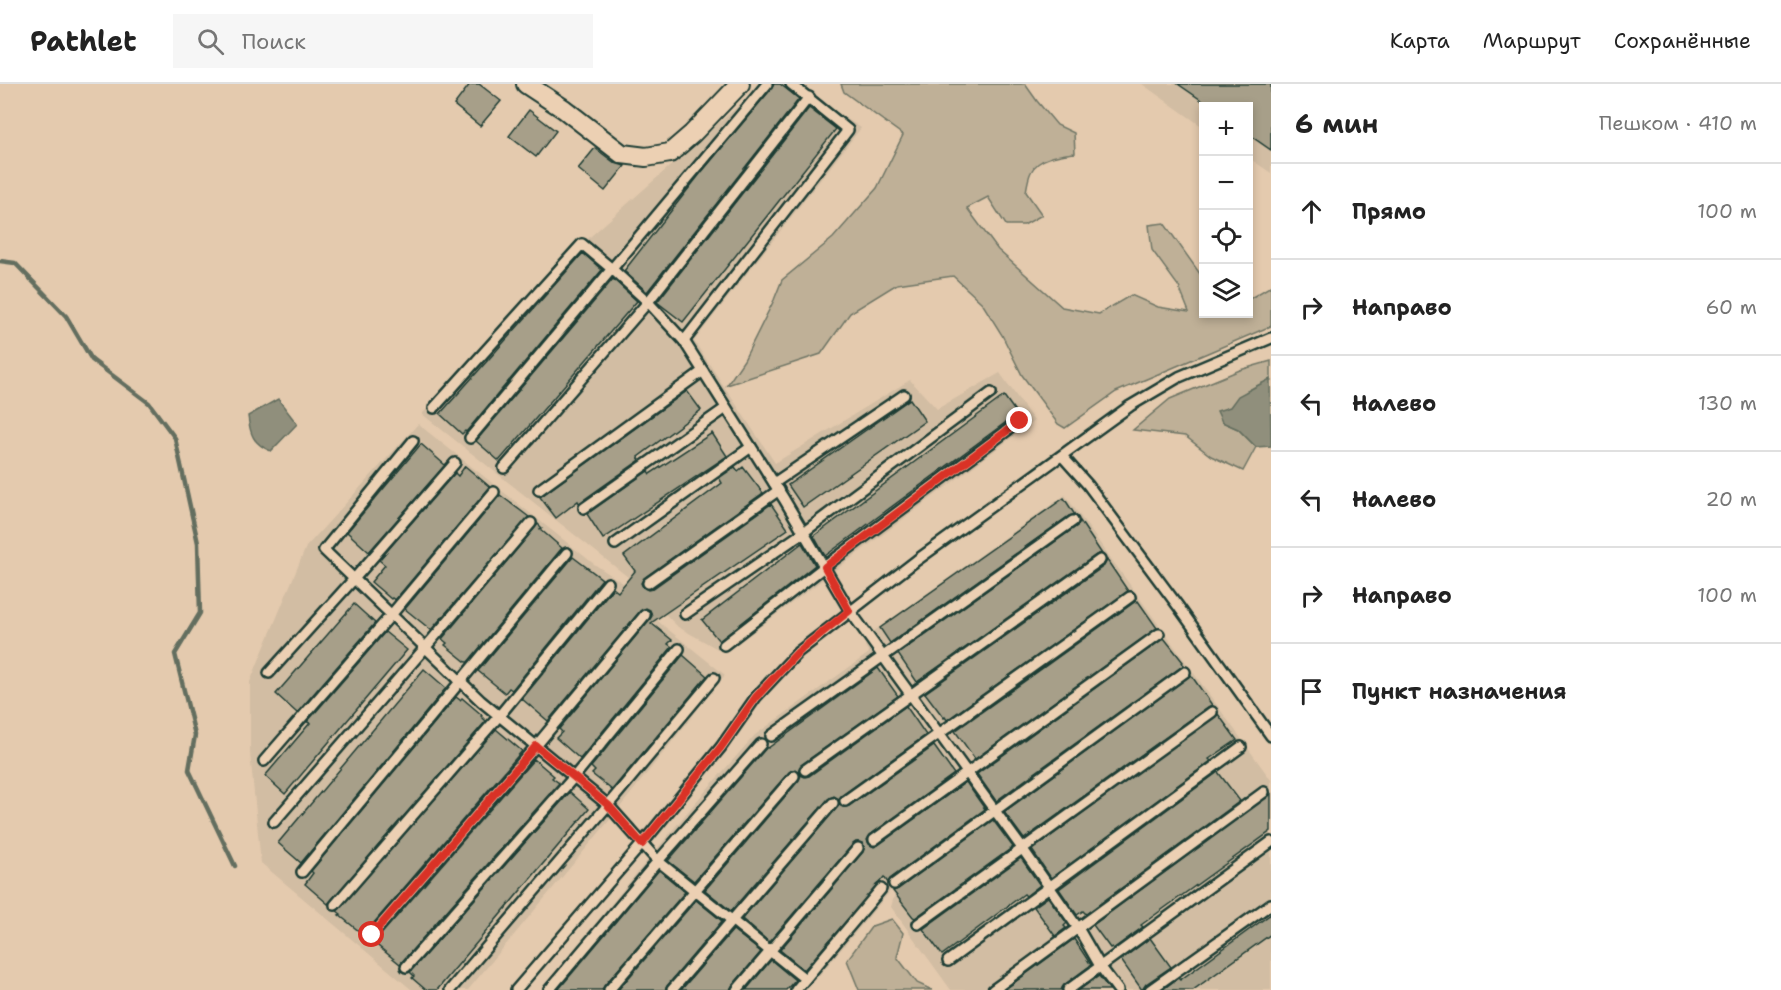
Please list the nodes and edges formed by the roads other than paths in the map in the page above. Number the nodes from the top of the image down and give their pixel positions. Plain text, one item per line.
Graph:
1 (526, 84) edge
2 (740, 84) edge
3 (767, 84) edge
4 (791, 84) edge
5 (808, 97) junction
6 (612, 269) junction
7 (648, 302) junction
8 (1271, 338) edge
9 (684, 341) junction
10 (703, 371) junction
11 (992, 393) dead end
12 (904, 395) dead end
13 (434, 408) dead end
14 (726, 408) junction
15 (1020, 421) dead end
16 (470, 438) dead end
17 (413, 441) dead end
18 (751, 447) junction
19 (1062, 456) junction
20 (454, 463) dead end
21 (504, 468) dead end
22 (776, 487) junction
23 (539, 490) dead end
24 (494, 492) dead end
25 (584, 508) dead end
26 (1073, 521) dead end
27 (531, 523) dead end
28 (804, 532) junction
29 (615, 544) dead end
30 (567, 553) dead end
31 (1100, 560) dead end
32 (825, 567) junction
33 (354, 579) junction
34 (608, 583) dead end
35 (648, 583) dead end
36 (1130, 597) dead end
37 (849, 611) junction
38 (685, 614) dead end
39 (391, 615) junction
40 (645, 615) dead end
41 (1159, 634) dead end
42 (724, 645) dead end
43 (426, 648) junction
44 (679, 649) dead end
45 (882, 657) junction
46 (1185, 672) dead end
47 (269, 673) dead end
48 (714, 678) dead end
49 (461, 683) junction
50 (910, 695) junction
51 (1212, 712) dead end
52 (499, 716) junction
53 (939, 734) junction
54 (771, 736) dead end
55 (1271, 736) edge
56 (761, 744) dead end
57 (536, 746) junction
58 (1241, 747) dead end
59 (264, 761) dead end
60 (805, 770) dead end
61 (967, 772) junction
62 (794, 776) dead end
63 (573, 777) junction
64 (1264, 792) dead end
65 (845, 801) dead end
66 (832, 803) dead end
67 (608, 805) junction
68 (995, 811) junction
69 (274, 822) dead end
70 (873, 840) dead end
71 (1271, 842) edge
72 (642, 844) junction
73 (858, 848) dead end
74 (1022, 848) junction
75 (658, 861) junction
76 (302, 873) dead end
77 (894, 884) dead end
78 (1050, 888) junction
79 (881, 889) dead end
80 (694, 891) junction
81 (335, 904) dead end
82 (1271, 904) edge
83 (732, 920) junction
84 (918, 924) dead end
85 (1078, 928) junction
86 (372, 935) dead end
87 (770, 952) junction
88 (948, 961) dead end
89 (1100, 966) junction
90 (406, 968) dead end
91 (805, 979) junction
92 (450, 990) edge
93 (516, 990) edge
94 (549, 990) edge
95 (609, 990) edge
96 (672, 990) edge
97 (737, 990) edge
98 (796, 990) edge
99 (993, 990) edge
100 (1068, 990) edge
101 (1118, 990) edge
102 (1150, 990) edge

1 - 2 street
3 - 6 lane
4 - 5 lane
5 - 7 lane
5 - 9 lane
6 - 7 lane
6 - 13 lane
6 - 16 lane
7 - 9 lane
7 - 21 lane
8 - 19 lane
9 - 10 lane
10 - 14 lane
10 - 23 lane
11 - 28 lane
12 - 22 lane
14 - 18 lane
14 - 25 lane
15 - 32 lane
17 - 33 lane
18 - 22 lane
18 - 29 lane
19 - 37 lane
19 - 55 lane
20 - 33 lane
22 - 28 lane
22 - 35 lane
24 - 39 lane
26 - 45 lane
27 - 43 lane
28 - 32 lane
28 - 38 lane
30 - 49 lane
31 - 50 lane
32 - 37 lane
32 - 42 lane
33 - 39 lane
33 - 47 lane
34 - 52 lane
36 - 53 lane
37 - 45 lane
37 - 72 lane
39 - 43 lane
39 - 59 lane
40 - 57 lane
41 - 61 lane
43 - 49 lane
43 - 69 lane
44 - 63 lane
45 - 50 lane
45 - 54 lane
46 - 68 lane
48 - 67 lane
49 - 52 lane
49 - 76 lane
50 - 53 lane
50 - 60 lane
51 - 74 lane
52 - 57 lane
52 - 81 lane
53 - 61 lane
53 - 65 lane
56 - 75 lane
57 - 63 lane
57 - 86 lane
58 - 78 lane
61 - 68 lane
61 - 70 lane
62 - 80 lane
63 - 67 lane
63 - 90 lane
64 - 85 lane
66 - 83 lane
67 - 72 lane
67 - 92 lane
68 - 74 lane
68 - 77 lane
71 - 89 lane
72 - 75 lane
72 - 93 lane
73 - 87 lane
74 - 78 lane
74 - 84 lane
75 - 80 lane
75 - 94 lane
78 - 85 lane
78 - 88 lane
79 - 91 lane
80 - 83 lane
80 - 95 lane
82 - 102 lane
83 - 87 lane
83 - 96 lane
85 - 89 lane
85 - 99 lane
87 - 91 lane
87 - 97 lane
89 - 100 lane
89 - 101 lane
91 - 98 lane

